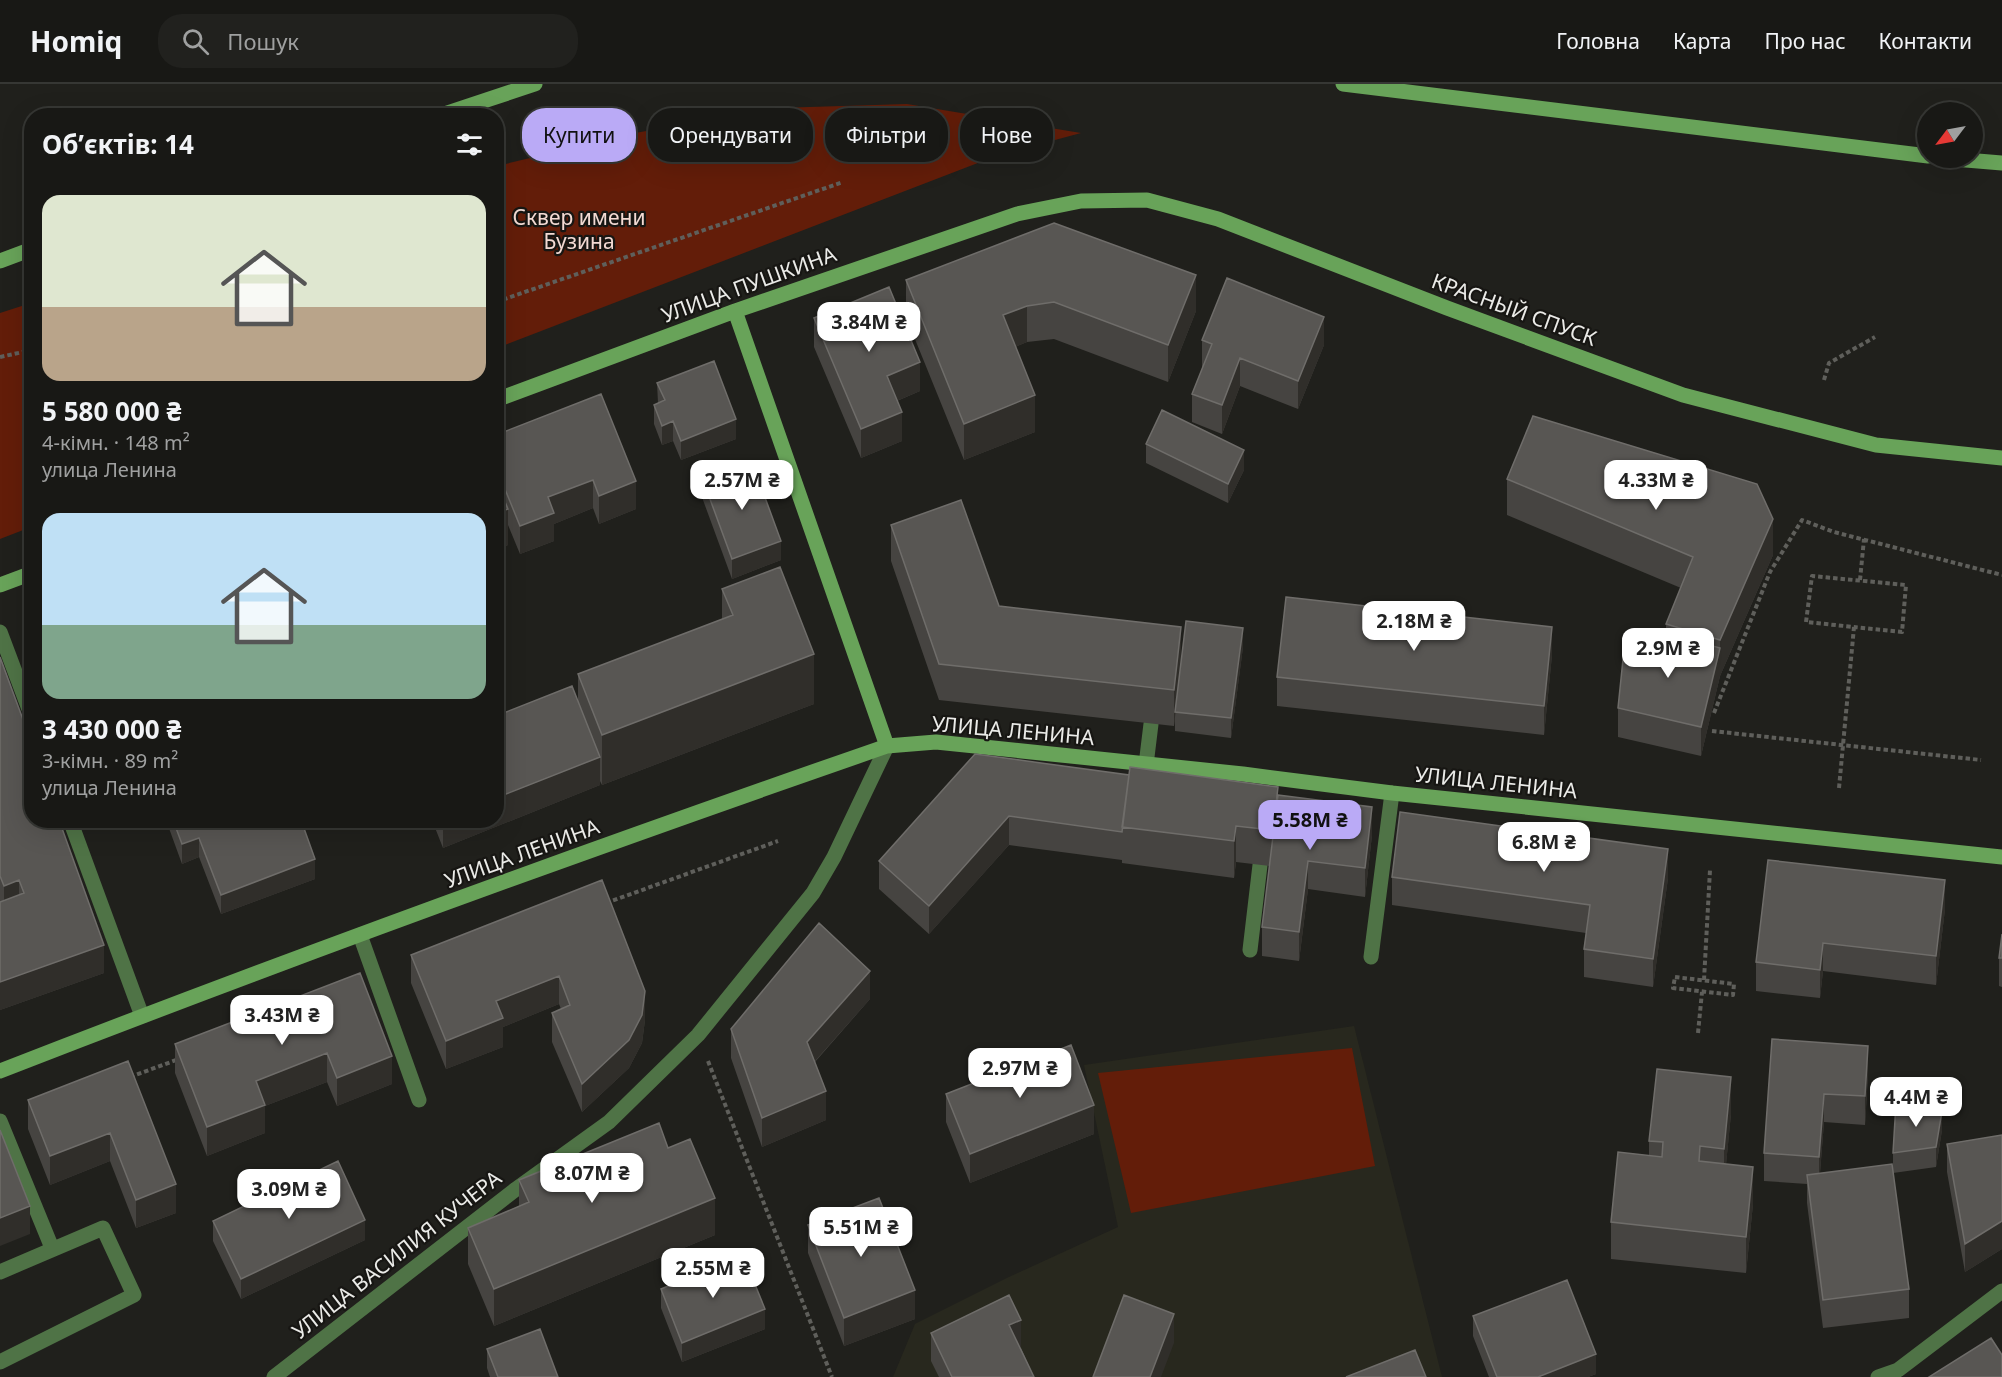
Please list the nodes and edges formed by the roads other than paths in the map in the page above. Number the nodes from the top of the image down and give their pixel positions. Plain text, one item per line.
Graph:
1 (535, 84) edge
2 (1343, 84) edge
3 (462, 108) edge
4 (1917, 155) edge
5 (1983, 161) edge
6 (2002, 163) edge
7 (1017, 214) joint
8 (24, 252) edge
9 (0, 261) edge
10 (735, 311) junction
11 (504, 397) edge
12 (2002, 458) edge
13 (24, 576) edge
14 (0, 585) edge
15 (0, 632) edge
16 (24, 696) edge
17 (1150, 724) dead end
18 (887, 746) junction
19 (1146, 765) junction
20 (1269, 777) junction
21 (1392, 793) junction
22 (1268, 796) edge
23 (73, 828) edge
24 (2002, 857) edge
25 (1260, 865) dead end
26 (360, 935) junction
27 (1250, 950) dead end
28 (1371, 957) dead end
29 (142, 1016) junction
30 (0, 1071) edge
31 (419, 1100) dead end
32 (0, 1121) edge
33 (52, 1248) junction
34 (0, 1272) edge
35 (2002, 1291) edge
36 (0, 1362) edge
37 (274, 1377) edge
38 (1878, 1377) edge

1 - 3 main road
2 - 4 main road
5 - 6 main road
7 - 10 main road, УЛИЦА ПУШКИНА
7 - 12 main road, КРАСНЫЙ СПУСК
8 - 9 main road
10 - 11 main road, УЛИЦА ПУШКИНА
10 - 18 main road
13 - 14 main road
15 - 16 street
17 - 19 street
18 - 19 main road, УЛИЦА ЛЕНИНА
18 - 26 main road, УЛИЦА ЛЕНИНА
18 - 37 street, УЛИЦА ВАСИЛИЯ КУЧЕРА
19 - 20 main road, УЛИЦА ЛЕНИНА
20 - 21 main road, УЛИЦА ЛЕНИНА
20 - 22 street
21 - 24 main road, УЛИЦА ЛЕНИНА
21 - 28 street
23 - 29 street
25 - 27 street
26 - 29 main road, УЛИЦА ЛЕНИНА
26 - 31 street
29 - 30 main road, УЛИЦА ЛЕНИНА
32 - 33 street
33 - 34 street
33 - 36 street
35 - 38 street

